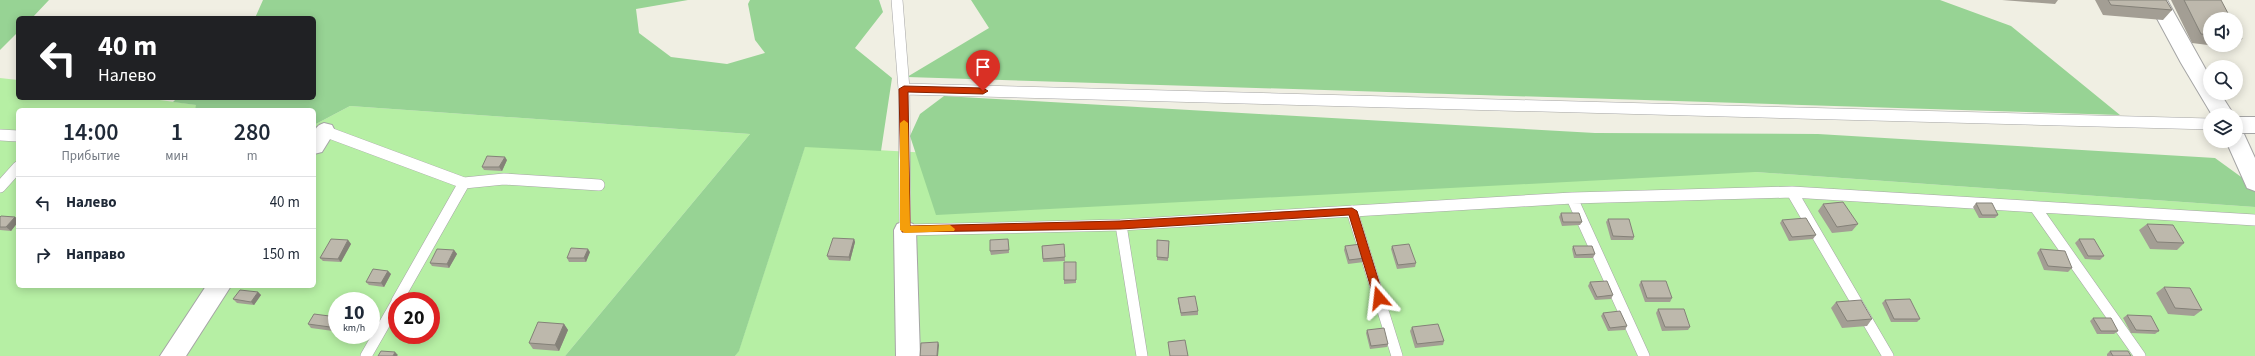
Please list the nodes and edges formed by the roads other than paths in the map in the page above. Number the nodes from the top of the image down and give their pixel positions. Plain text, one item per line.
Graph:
1 (897, 0) edge
2 (2157, 0) edge
3 (904, 89) junction
4 (2219, 108) edge
5 (2203, 124) edge
6 (2243, 125) edge
7 (2255, 126) edge
8 (0, 136) edge
9 (16, 136) edge
10 (319, 138) edge
11 (2240, 148) edge
12 (16, 169) edge
13 (2255, 182) edge
14 (464, 183) junction
15 (599, 185) dead end
16 (0, 187) edge
17 (1792, 192) junction
18 (1572, 198) junction
19 (2035, 207) junction
20 (1352, 211) junction
21 (2255, 220) edge
22 (1120, 225) junction
23 (905, 230) junction
24 (218, 288) edge
25 (402, 292) edge
26 (388, 317) edge
27 (172, 356) edge
28 (366, 356) edge
29 (908, 356) edge
30 (1142, 356) edge
31 (1397, 356) edge
32 (1644, 356) edge
33 (1888, 356) edge
34 (2140, 356) edge

1 - 3 lane
2 - 4 street
3 - 5 lane
3 - 23 lane
6 - 7 street
8 - 9 lane
10 - 14 lane
11 - 13 street
12 - 16 lane
14 - 15 lane
14 - 25 lane
17 - 18 lane
17 - 19 lane
17 - 33 lane
18 - 20 lane
18 - 32 lane
19 - 21 lane
19 - 34 lane
20 - 22 lane
20 - 31 lane
22 - 23 lane
22 - 30 lane
23 - 29 street
24 - 27 street
26 - 28 lane

